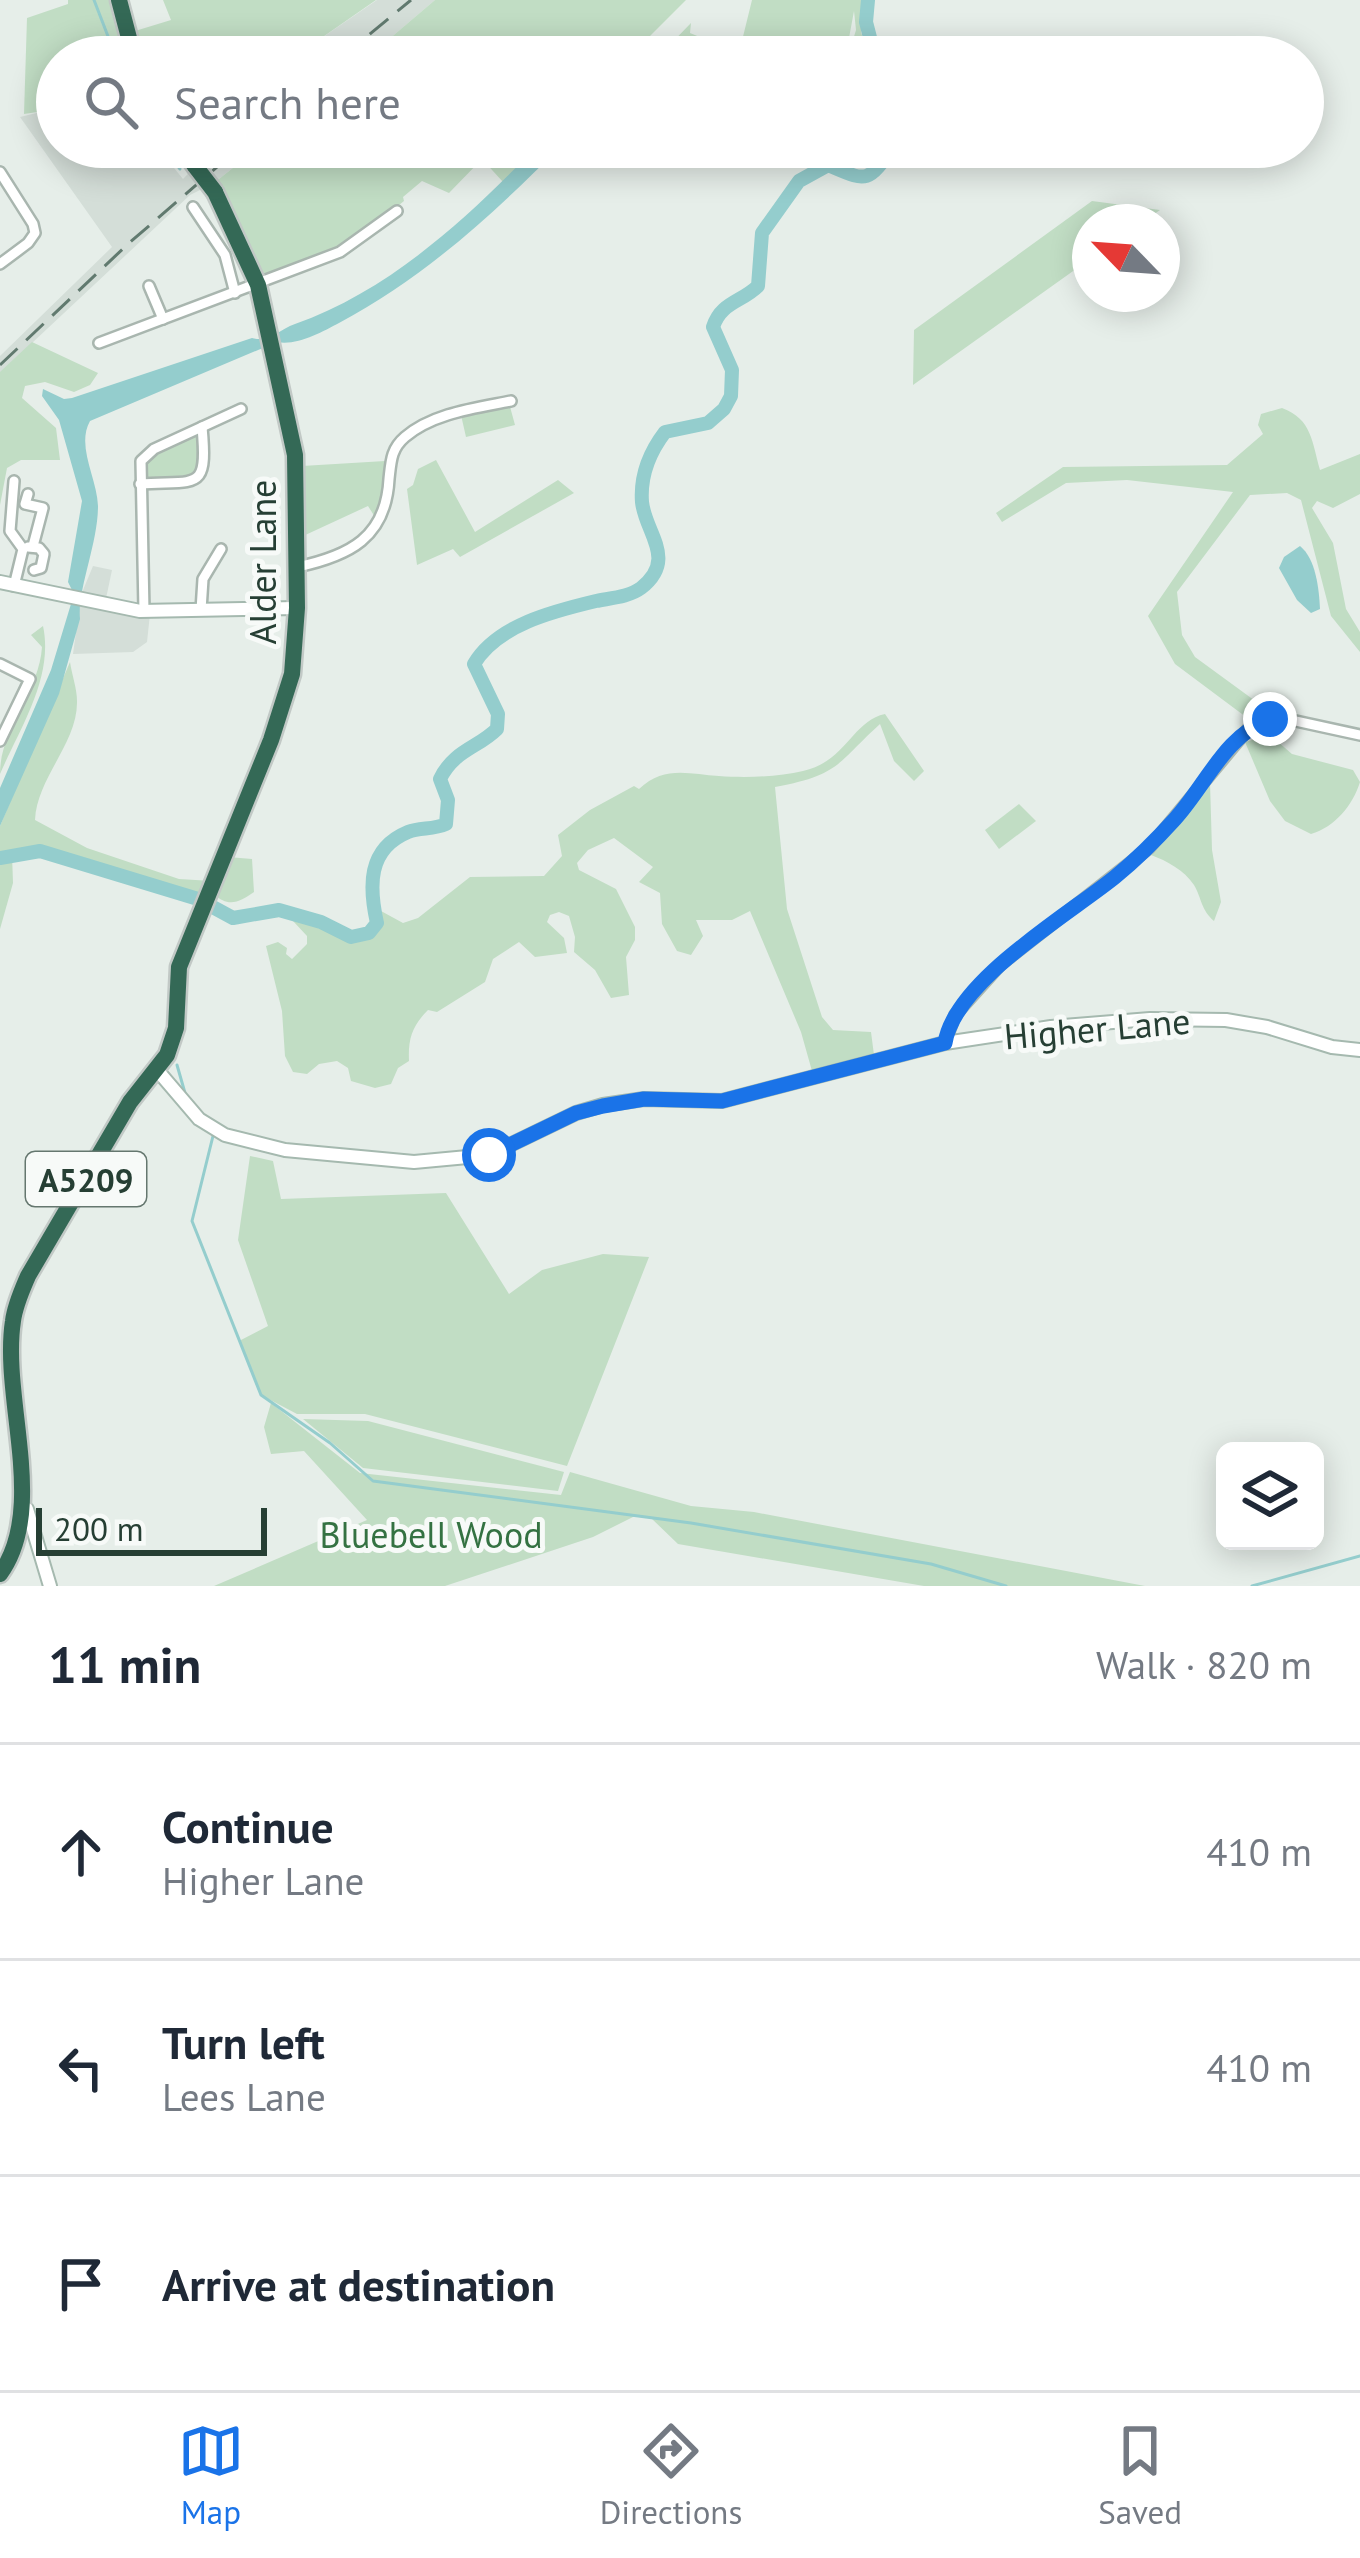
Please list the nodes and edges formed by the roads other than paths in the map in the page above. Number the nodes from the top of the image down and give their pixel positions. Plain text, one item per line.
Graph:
1 (119, 0) edge
2 (128, 36) edge
3 (197, 168) edge
4 (0, 172) edge
5 (193, 207) dead end
6 (397, 211) dead end
7 (0, 264) edge
8 (149, 285) dead end
9 (258, 285) junction
10 (235, 293) junction
11 (164, 319) junction
12 (99, 343) dead end
13 (511, 401) dead end
14 (241, 409) dead end
15 (202, 428) junction
16 (14, 481) dead end
17 (140, 484) junction
18 (28, 494) dead end
19 (28, 548) junction
20 (216, 554) dead end
21 (297, 566) junction
22 (34, 570) dead end
23 (4, 586) edge
24 (297, 608) junction
25 (201, 610) junction
26 (144, 611) junction
27 (0, 664) edge
28 (1359, 738) edge
29 (0, 741) edge
30 (945, 1043) junction
31 (1360, 1050) edge
32 (158, 1072) junction
33 (21, 1505) junction
34 (0, 1574) edge
35 (50, 1586) edge

1 - 2 highway
3 - 9 highway, Alder Lane / A5209, bridge
4 - 7 street
5 - 10 street
6 - 9 street
8 - 11 street
9 - 10 street
9 - 21 highway, Alder Lane / A5209
10 - 11 street
11 - 12 street
13 - 21 street
14 - 15 street
15 - 17 street
15 - 17 street
16 - 19 street
17 - 26 street
18 - 19 street
19 - 22 street
19 - 23 street
20 - 25 street
21 - 24 highway, Alder Lane / A5209
23 - 26 street
24 - 25 street
24 - 32 highway, Alder Lane / A5209
25 - 26 street
27 - 29 street
28 - 30 street
30 - 31 street, Higher Lane
30 - 32 street, Higher Lane
32 - 33 highway, A5209
33 - 34 highway, A5209
33 - 35 street

